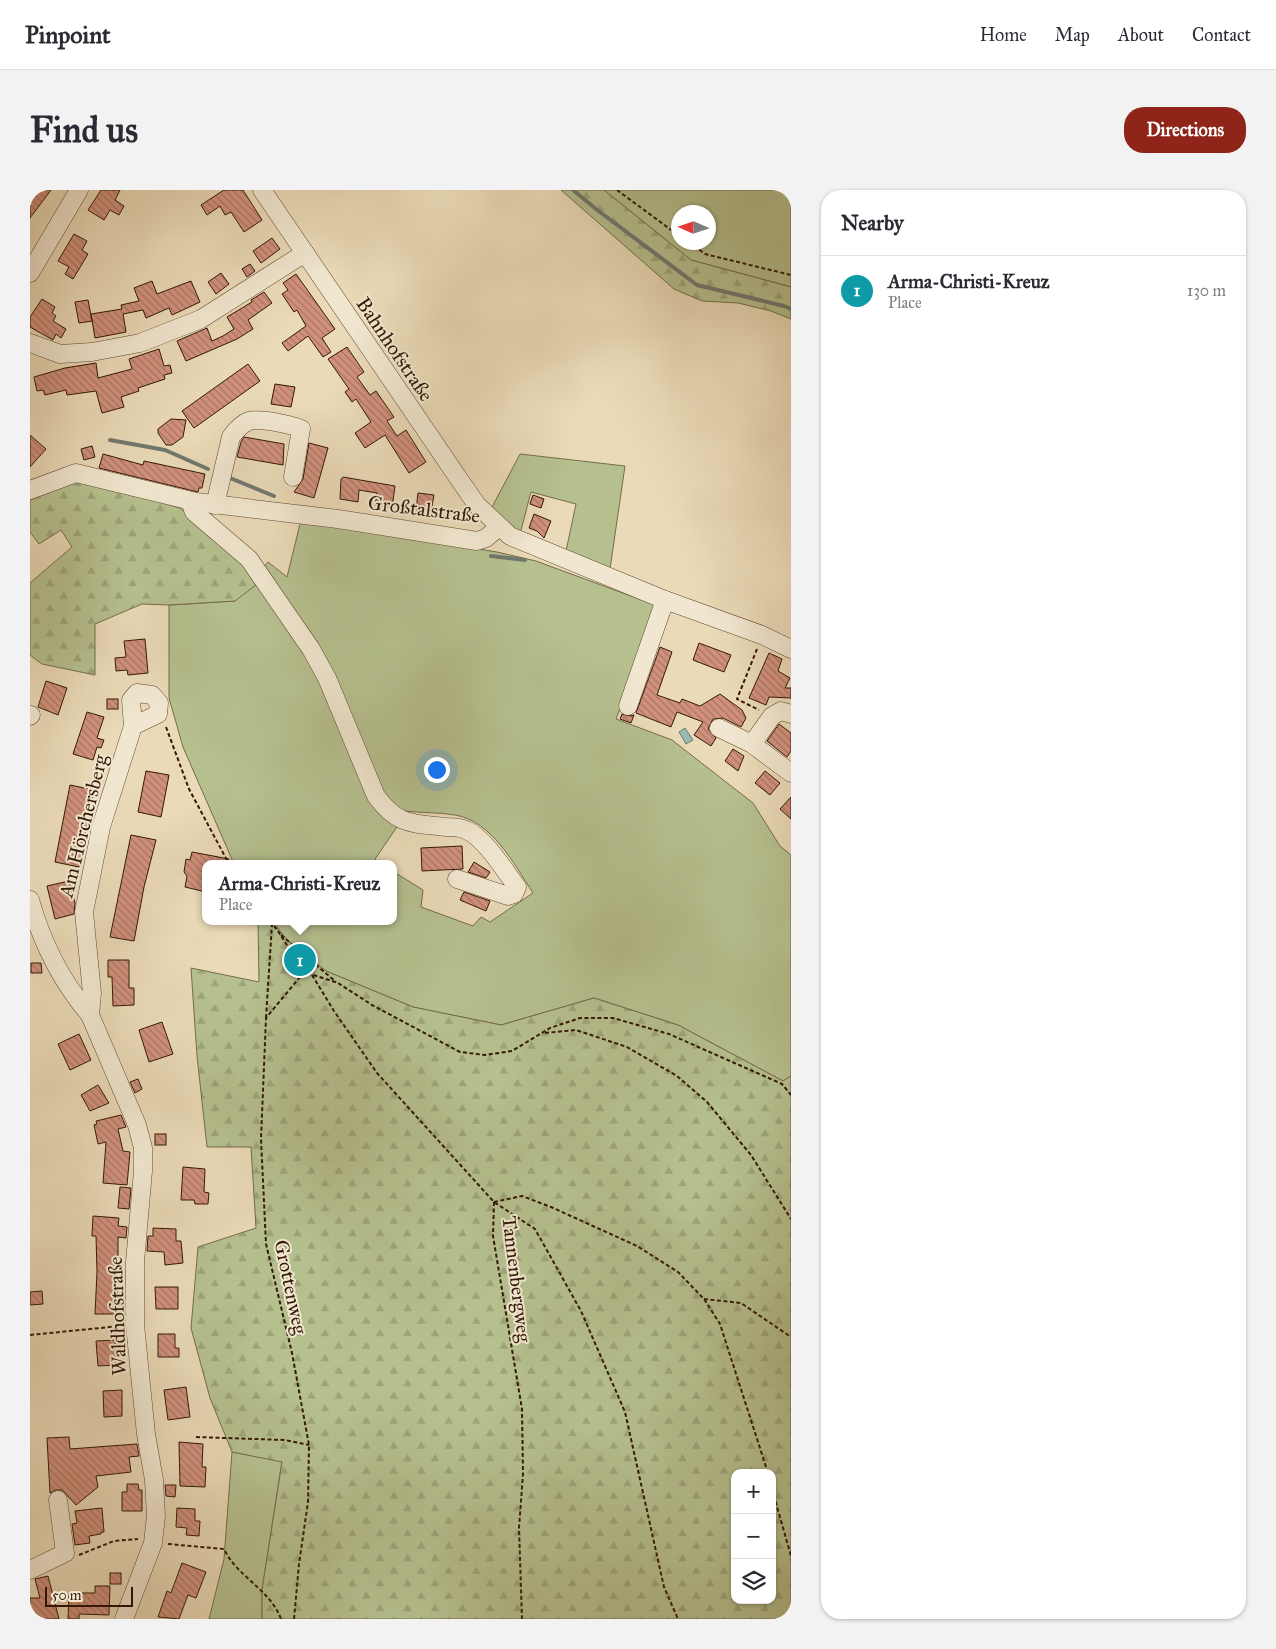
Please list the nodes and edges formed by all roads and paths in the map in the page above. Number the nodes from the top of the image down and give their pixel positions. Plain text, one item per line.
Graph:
1 (79, 190) edge
2 (262, 190) edge
3 (617, 190) edge
4 (671, 230) edge
5 (700, 250) edge
6 (306, 253) junction
7 (30, 272) edge
8 (791, 275) edge
9 (30, 343) edge
10 (293, 477) dead end
11 (30, 490) edge
12 (190, 501) junction
13 (216, 505) junction
14 (499, 527) junction
15 (665, 600) junction
16 (762, 635) junction
17 (791, 649) edge
18 (628, 706) dead end
19 (158, 714) junction
20 (791, 714) edge
21 (772, 716) junction
22 (133, 726) junction
23 (719, 728) dead end
24 (752, 744) junction
25 (791, 773) edge
26 (227, 860) edge
27 (457, 879) dead end
28 (30, 900) edge
29 (271, 925) edge
30 (273, 925) edge
31 (278, 931) junction
32 (304, 972) junction
33 (312, 975) junction
34 (338, 983) junction
35 (90, 1015) junction
36 (266, 1018) junction
37 (543, 1033) junction
38 (791, 1095) edge
39 (494, 1202) junction
40 (791, 1219) edge
41 (704, 1299) junction
42 (127, 1326) dead end
43 (30, 1335) edge
44 (791, 1336) edge
45 (196, 1437) dead end
46 (309, 1445) junction
47 (767, 1469) edge
48 (58, 1500) dead end
49 (776, 1503) edge
50 (145, 1540) junction
51 (79, 1555) dead end
52 (791, 1556) edge
53 (30, 1570) edge
54 (124, 1619) edge
55 (281, 1619) edge
56 (294, 1619) edge
57 (522, 1619) edge
58 (678, 1619) edge

1 - 7 street
2 - 6 street, Bahnhofstraße
3 - 4 path
5 - 8 path
6 - 9 street
6 - 14 street, Bahnhofstraße
10 - 13 street
11 - 12 street, Großtalstraße
12 - 13 street, Großtalstraße
12 - 27 street
13 - 14 street, Großtalstraße
14 - 15 street, Großtalstraße
15 - 16 street, Großtalstraße
15 - 18 street
16 - 17 street, Großtalstraße
16 - 21 path
19 - 22 street
19 - 22 street, Am Hörchersberg
19 - 26 path
20 - 21 street
21 - 24 street
22 - 35 street, Am Hörchersberg
23 - 24 street
24 - 25 street
28 - 35 street, Am Hörchersberg
29 - 36 path, Grottenweg
30 - 31 path
31 - 32 path
31 - 34 path
32 - 33 path
32 - 36 path
33 - 34 path
33 - 39 path
34 - 37 path
35 - 50 street, Waldhofstraße
36 - 46 path, Grottenweg
37 - 38 path
37 - 40 path
39 - 41 path, Tannenbergweg
39 - 57 path, Tannenbergweg
39 - 58 path
41 - 44 path
41 - 47 path, Tannenbergweg
42 - 43 path
45 - 46 path
46 - 56 path, Grottenweg
48 - 53 street
49 - 52 path
50 - 51 path
50 - 54 street, Waldhofstraße
50 - 55 path

